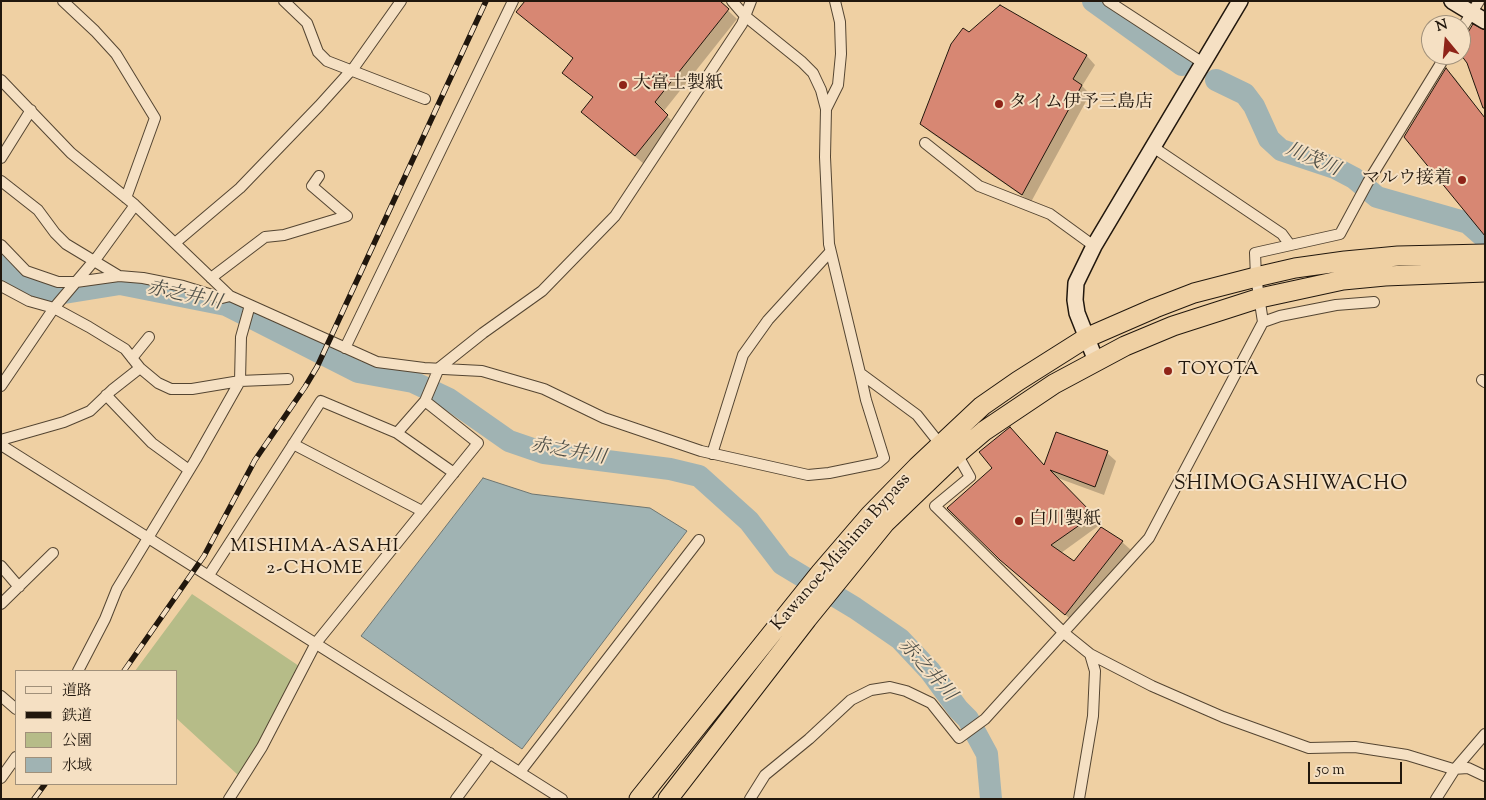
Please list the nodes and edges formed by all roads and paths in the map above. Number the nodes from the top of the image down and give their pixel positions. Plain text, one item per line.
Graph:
1 (63, 1) edge
2 (284, 1) edge
3 (401, 1) edge
4 (513, 1) edge
5 (732, 1) edge
6 (751, 1) edge
7 (835, 1) edge
8 (1240, 1) edge
9 (1452, 1) edge
10 (1110, 2) edge
11 (1475, 7) edge
12 (745, 16) junction
13 (1485, 21) edge
14 (1203, 63) junction
15 (1440, 65) edge
16 (350, 71) junction
17 (1, 80) edge
18 (425, 99) dead end
19 (826, 109) junction
20 (31, 110) junction
21 (925, 142) dead end
22 (1153, 147) junction
23 (1, 158) edge
24 (319, 176) dead end
25 (1, 181) edge
26 (126, 198) junction
27 (135, 205) junction
28 (175, 243) junction
29 (1, 245) edge
30 (1290, 245) junction
31 (1094, 246) junction
32 (830, 252) junction
33 (94, 261) junction
34 (1482, 263) edge
35 (119, 276) junction
36 (1256, 277) junction
37 (211, 278) junction
38 (75, 284) junction
39 (1, 286) edge
40 (230, 296) junction
41 (1260, 298) junction
42 (1374, 302) dead end
43 (54, 308) junction
44 (249, 308) junction
45 (1263, 322) junction
46 (148, 337) dead end
47 (1086, 338) junction
48 (346, 348) junction
49 (132, 358) junction
50 (1096, 361) junction
51 (140, 368) junction
52 (439, 368) junction
53 (860, 373) junction
54 (288, 378) dead end
55 (240, 381) junction
56 (2, 385) edge
57 (106, 395) junction
58 (427, 399) junction
59 (397, 433) junction
60 (1, 440) edge
61 (293, 444) junction
62 (940, 444) junction
63 (1, 445) edge
64 (712, 454) junction
65 (957, 454) junction
66 (189, 470) junction
67 (454, 472) junction
68 (422, 511) junction
69 (147, 536) junction
70 (699, 540) dead end
71 (53, 553) dead end
72 (1, 566) edge
73 (209, 575) junction
74 (19, 587) junction
75 (1, 604) edge
76 (1064, 633) junction
77 (316, 643) junction
78 (1090, 654) junction
79 (79, 670) edge
80 (1, 696) edge
81 (15, 708) edge
82 (1485, 734) edge
83 (490, 753) junction
84 (15, 757) edge
85 (1455, 769) junction
86 (520, 772) junction
87 (1485, 776) edge
88 (1, 778) edge
89 (228, 799) edge
90 (456, 799) edge
91 (562, 799) edge
92 (640, 799) edge
93 (668, 799) edge
94 (750, 799) edge
95 (1079, 799) edge
96 (1436, 799) edge

1 - 26 street
2 - 16 street
3 - 16 street
4 - 48 street
5 - 12 street
6 - 12 street
7 - 19 street
8 - 14 street
9 - 11 street
10 - 14 street
11 - 13 street
12 - 19 street
12 - 52 street
14 - 22 street
15 - 30 street
16 - 18 street
16 - 28 street
17 - 20 street
19 - 32 street
20 - 23 street
20 - 26 street
21 - 31 street
22 - 30 street
22 - 31 street
24 - 37 street
25 - 33 street
26 - 27 street
27 - 28 street
27 - 33 street
28 - 37 street
29 - 38 street
30 - 36 street
31 - 47 street
32 - 53 street
32 - 64 street
33 - 35 street
33 - 38 street
34 - 36 highway, Kawanoe-Mishima Bypass
34 - 41 highway, Kawanoe-Mishima Bypass
35 - 38 street
35 - 40 street
36 - 41 street
36 - 47 highway, Kawanoe-Mishima Bypass
37 - 40 street
38 - 43 street
39 - 43 street
40 - 44 street
41 - 45 street
41 - 50 highway, Kawanoe-Mishima Bypass
42 - 45 street
43 - 49 street
43 - 56 street
44 - 48 street
44 - 55 street
45 - 76 street
46 - 49 street
47 - 50 street
47 - 62 highway, Kawanoe-Mishima Bypass
48 - 52 street
49 - 51 street
50 - 65 highway, Kawanoe-Mishima Bypass
51 - 55 street
51 - 57 street
52 - 58 street
52 - 64 street
53 - 62 street
53 - 64 street
54 - 55 street
55 - 66 street
57 - 60 street
57 - 66 street
58 - 59 street
58 - 67 street
59 - 61 street
59 - 67 street
61 - 68 street
61 - 73 street
62 - 65 street
62 - 92 highway, Kawanoe-Mishima Bypass
63 - 69 street
65 - 76 street
65 - 93 highway, Kawanoe-Mishima Bypass
66 - 69 street
67 - 68 street
68 - 77 street
69 - 73 street
69 - 79 street
70 - 86 street
71 - 74 street
72 - 74 street
73 - 77 street
74 - 75 street
76 - 78 street
76 - 94 street
77 - 83 street
77 - 89 street
78 - 85 street
78 - 95 street
80 - 81 street
82 - 85 street
83 - 86 street
83 - 90 street
84 - 88 street
85 - 87 street
85 - 96 street
86 - 91 street

